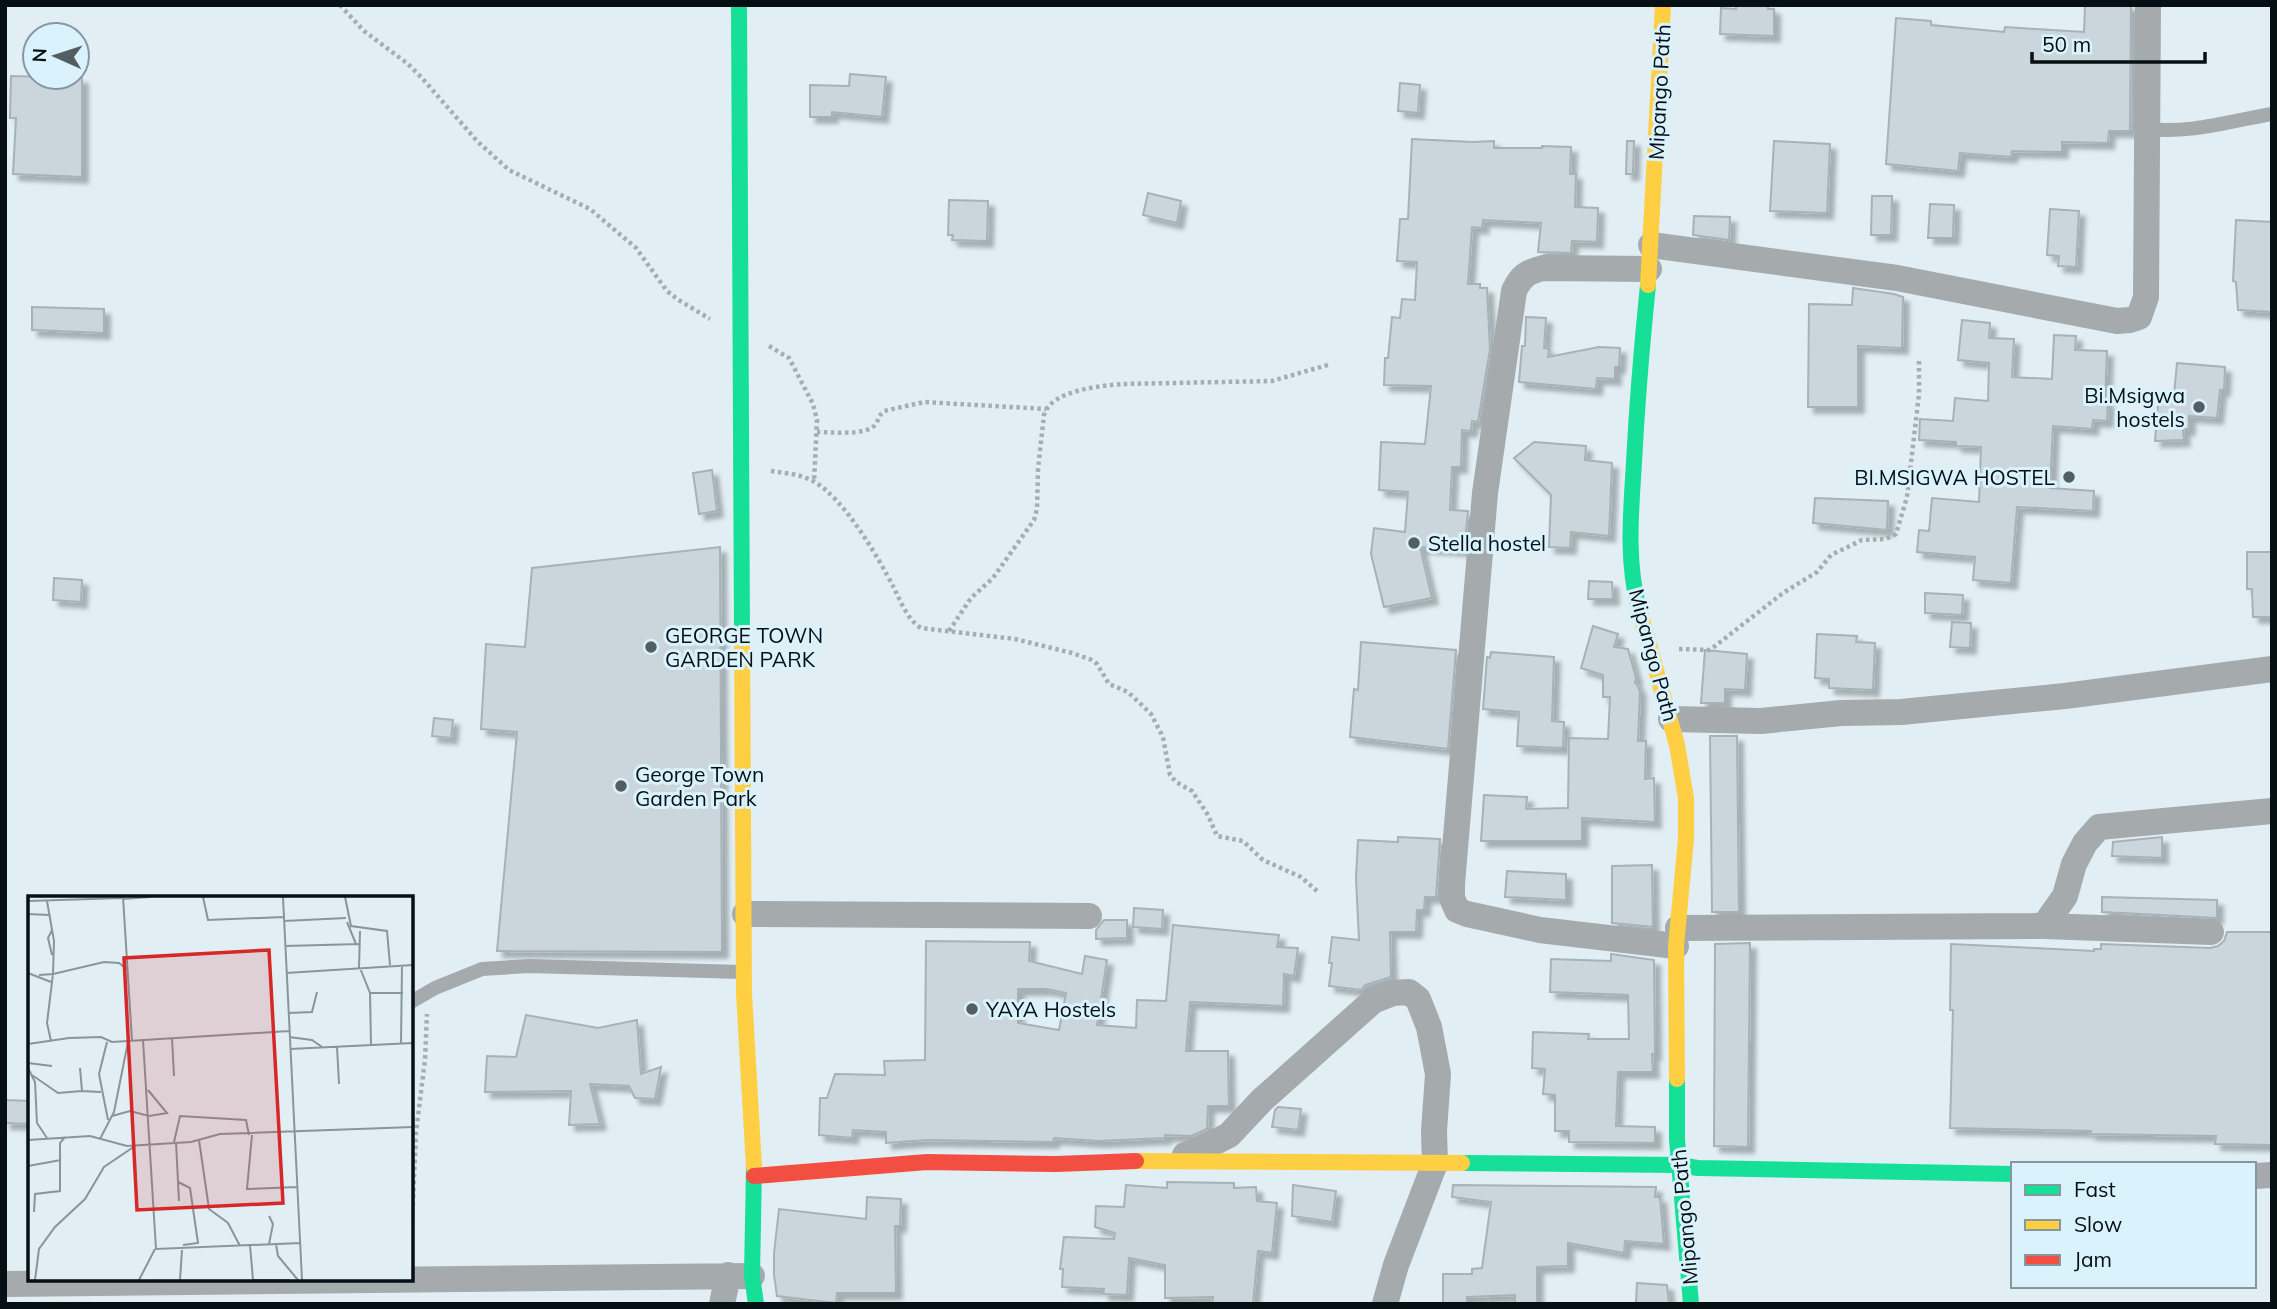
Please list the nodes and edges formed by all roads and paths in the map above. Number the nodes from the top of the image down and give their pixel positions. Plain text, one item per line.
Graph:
1 (340, 5) edge
2 (739, 5) edge
3 (1663, 5) edge
4 (2148, 5) edge
5 (2272, 114) edge
6 (2147, 129) junction
7 (1650, 257) junction
8 (714, 321) dead end
9 (742, 328) junction
10 (1919, 359) dead end
11 (1331, 363) dead end
12 (1046, 409) junction
13 (817, 432) junction
14 (743, 467) junction
15 (814, 481) junction
16 (949, 631) junction
17 (1651, 647) junction
18 (2272, 668) edge
19 (1671, 719) junction
20 (2272, 811) edge
21 (1317, 891) dead end
22 (745, 914) junction
23 (1089, 916) dead end
24 (2043, 926) junction
25 (2211, 932) dead end
26 (1677, 937) junction
27 (745, 972) junction
28 (435, 988) junction
29 (413, 1001) edge
30 (1170, 1160) junction
31 (1435, 1163) junction
32 (1678, 1165) junction
33 (2011, 1174) edge
34 (754, 1176) junction
35 (413, 1201) edge
36 (740, 1275) junction
37 (413, 1279) edge
38 (272, 1281) edge
39 (116, 1283) junction
40 (5, 1284) edge
41 (1696, 1299) edge
42 (85, 1304) edge
43 (722, 1304) edge
44 (756, 1304) edge
45 (1385, 1304) edge

1 - 8 path
2 - 9 street
3 - 7 street, Mipango Path
4 - 6 street
5 - 6 lane
6 - 7 street
7 - 17 street, Mipango Path
7 - 26 street
9 - 13 path
9 - 14 street
10 - 17 path
11 - 12 path
12 - 13 path
12 - 16 path
13 - 15 path
14 - 15 path
14 - 22 street
15 - 16 path
16 - 21 path
17 - 19 street, Mipango Path
18 - 19 street
19 - 26 street, Mipango Path
20 - 24 street
22 - 23 street
22 - 27 street
24 - 25 street
24 - 26 street
26 - 32 street, Mipango Path
27 - 28 lane
27 - 34 street
28 - 29 lane
28 - 35 path
30 - 31 street
30 - 31 street
30 - 34 street
31 - 32 street
31 - 45 street
32 - 33 street
32 - 41 street, Mipango Path
34 - 36 street
36 - 37 street
36 - 43 street
36 - 44 street
38 - 39 street
39 - 40 street
39 - 42 street

